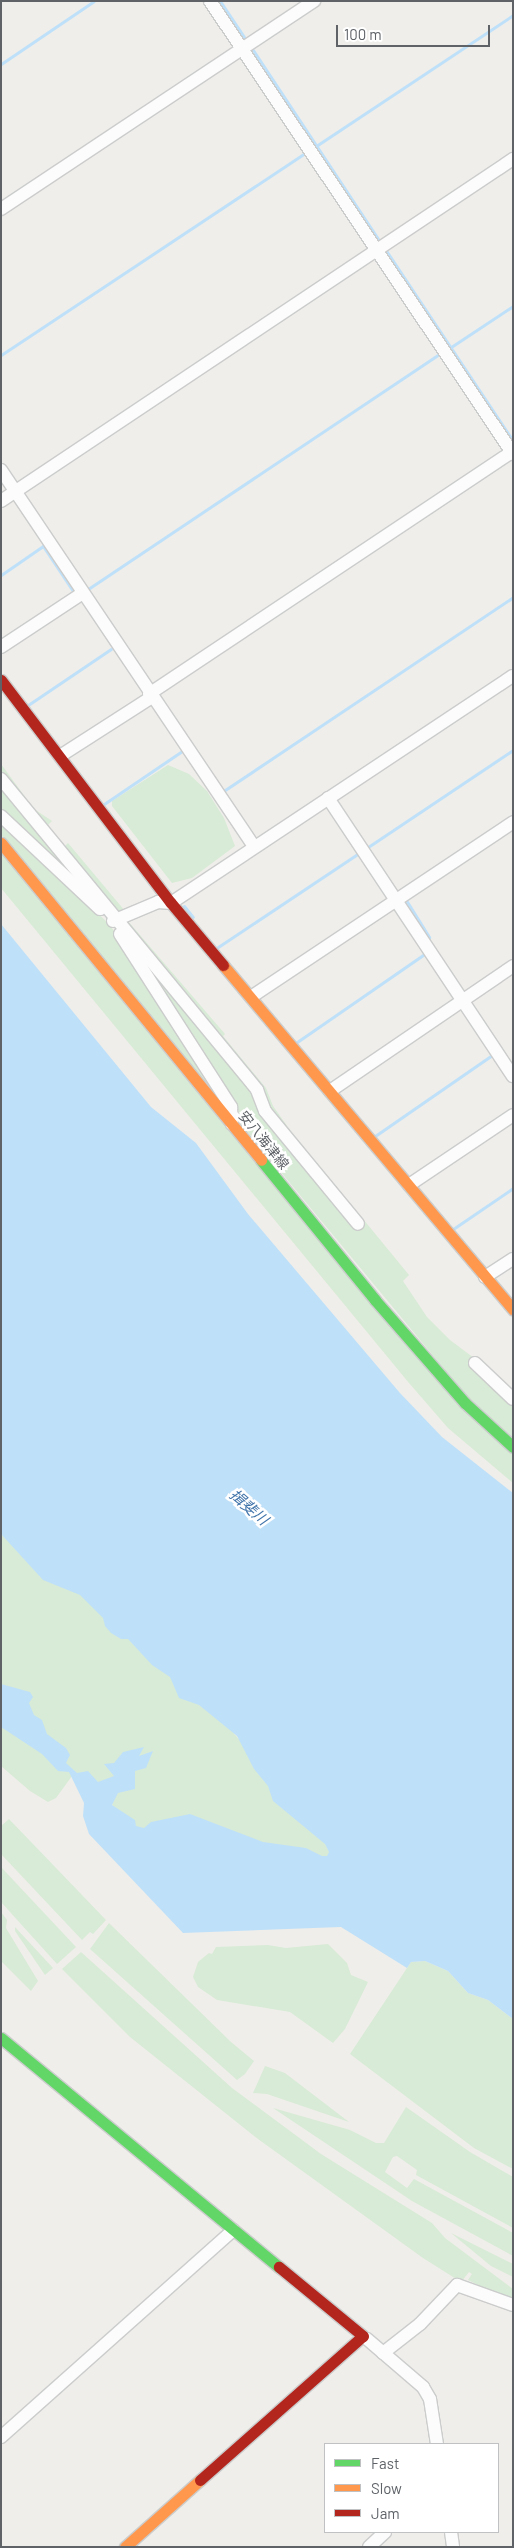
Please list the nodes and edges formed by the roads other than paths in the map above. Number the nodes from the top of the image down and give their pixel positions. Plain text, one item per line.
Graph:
1 (210, 1) edge
2 (314, 1) edge
3 (242, 49) junction
4 (513, 159) edge
5 (1, 209) edge
6 (377, 250) junction
7 (512, 452) edge
8 (1, 470) edge
9 (15, 491) junction
10 (1, 501) edge
11 (83, 593) junction
12 (1, 647) edge
13 (513, 676) edge
14 (1, 680) edge
15 (151, 696) junction
16 (60, 756) junction
17 (1, 779) edge
18 (328, 798) junction
19 (1, 816) edge
20 (513, 822) edge
21 (1, 843) edge
22 (254, 847) junction
23 (396, 900) junction
24 (170, 903) junction
25 (115, 920) junction
26 (513, 966) edge
27 (250, 997) junction
28 (463, 999) junction
29 (513, 1076) edge
30 (330, 1091) junction
31 (513, 1115) edge
32 (232, 1124) junction
33 (409, 1185) junction
34 (358, 1224) dead end
35 (513, 1259) edge
36 (485, 1277) junction
37 (513, 1310) edge
38 (475, 1363) dead end
39 (513, 1399) edge
40 (513, 1447) edge
41 (1, 2038) edge
42 (233, 2230) junction
43 (513, 2305) edge
44 (367, 2339) dead end
45 (383, 2353) junction
46 (1, 2437) edge
47 (437, 2443) edge
48 (384, 2533) edge
49 (451, 2533) edge
50 (125, 2547) edge
51 (368, 2547) edge
52 (454, 2547) edge

1 - 3 street
2 - 3 street
3 - 5 street
3 - 6 street
4 - 6 street
6 - 7 street
6 - 9 street
7 - 15 street
8 - 9 street
9 - 10 street
9 - 11 street
11 - 12 street
11 - 15 street
13 - 18 street
14 - 16 street
15 - 16 street
15 - 22 street
16 - 24 street
17 - 25 street
18 - 22 street
18 - 23 street
19 - 25 street
20 - 23 street
21 - 32 street, 安八海津線
22 - 24 street
23 - 27 street
23 - 28 street
24 - 25 street
24 - 27 street
25 - 32 street
25 - 34 street
26 - 28 street
27 - 30 street
28 - 29 street
28 - 30 street
30 - 33 street
31 - 33 street
32 - 40 street, 安八海津線
33 - 36 street
35 - 36 street
36 - 37 street
38 - 39 street
41 - 42 street
42 - 46 street
42 - 50 street
43 - 45 street
44 - 45 street
45 - 47 street
48 - 51 street
49 - 52 street

